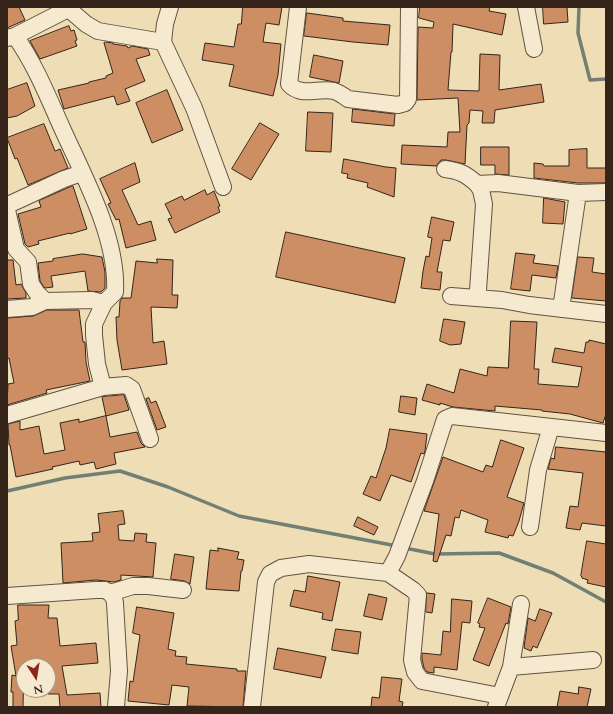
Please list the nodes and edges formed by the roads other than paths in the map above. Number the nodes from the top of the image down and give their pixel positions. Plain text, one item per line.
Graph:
1 (170, 7) edge
2 (298, 7) edge
3 (409, 7) edge
4 (526, 7) edge
5 (11, 37) edge
6 (163, 42) junction
7 (534, 49) dead end
8 (445, 169) dead end
9 (82, 173) junction
10 (477, 184) junction
11 (223, 187) dead end
12 (578, 192) junction
13 (606, 192) edge
14 (451, 296) dead end
15 (476, 298) junction
16 (45, 301) junction
17 (104, 303) junction
18 (7, 309) edge
19 (561, 309) junction
20 (606, 314) edge
21 (103, 387) junction
22 (7, 415) edge
23 (551, 427) junction
24 (606, 433) edge
25 (150, 439) dead end
26 (530, 528) dead end
27 (393, 565) junction
28 (183, 590) dead end
29 (110, 593) junction
30 (7, 596) edge
31 (521, 604) dead end
32 (593, 660) dead end
33 (511, 667) junction
34 (498, 701) edge
35 (116, 707) edge
36 (252, 707) edge

1 - 6 street
2 - 3 street
4 - 7 street
5 - 6 street
5 - 9 street
6 - 11 street
8 - 10 street
9 - 16 street
9 - 17 street
10 - 12 street
10 - 15 street
12 - 13 street
12 - 19 street
14 - 15 street
15 - 19 street
16 - 17 street
16 - 18 street
17 - 21 street
19 - 20 street
21 - 22 street
21 - 25 street
23 - 24 street
23 - 26 street
23 - 27 street
27 - 34 street
27 - 36 street
28 - 29 street
29 - 30 street
29 - 35 street
31 - 33 street
32 - 33 street
33 - 34 street

